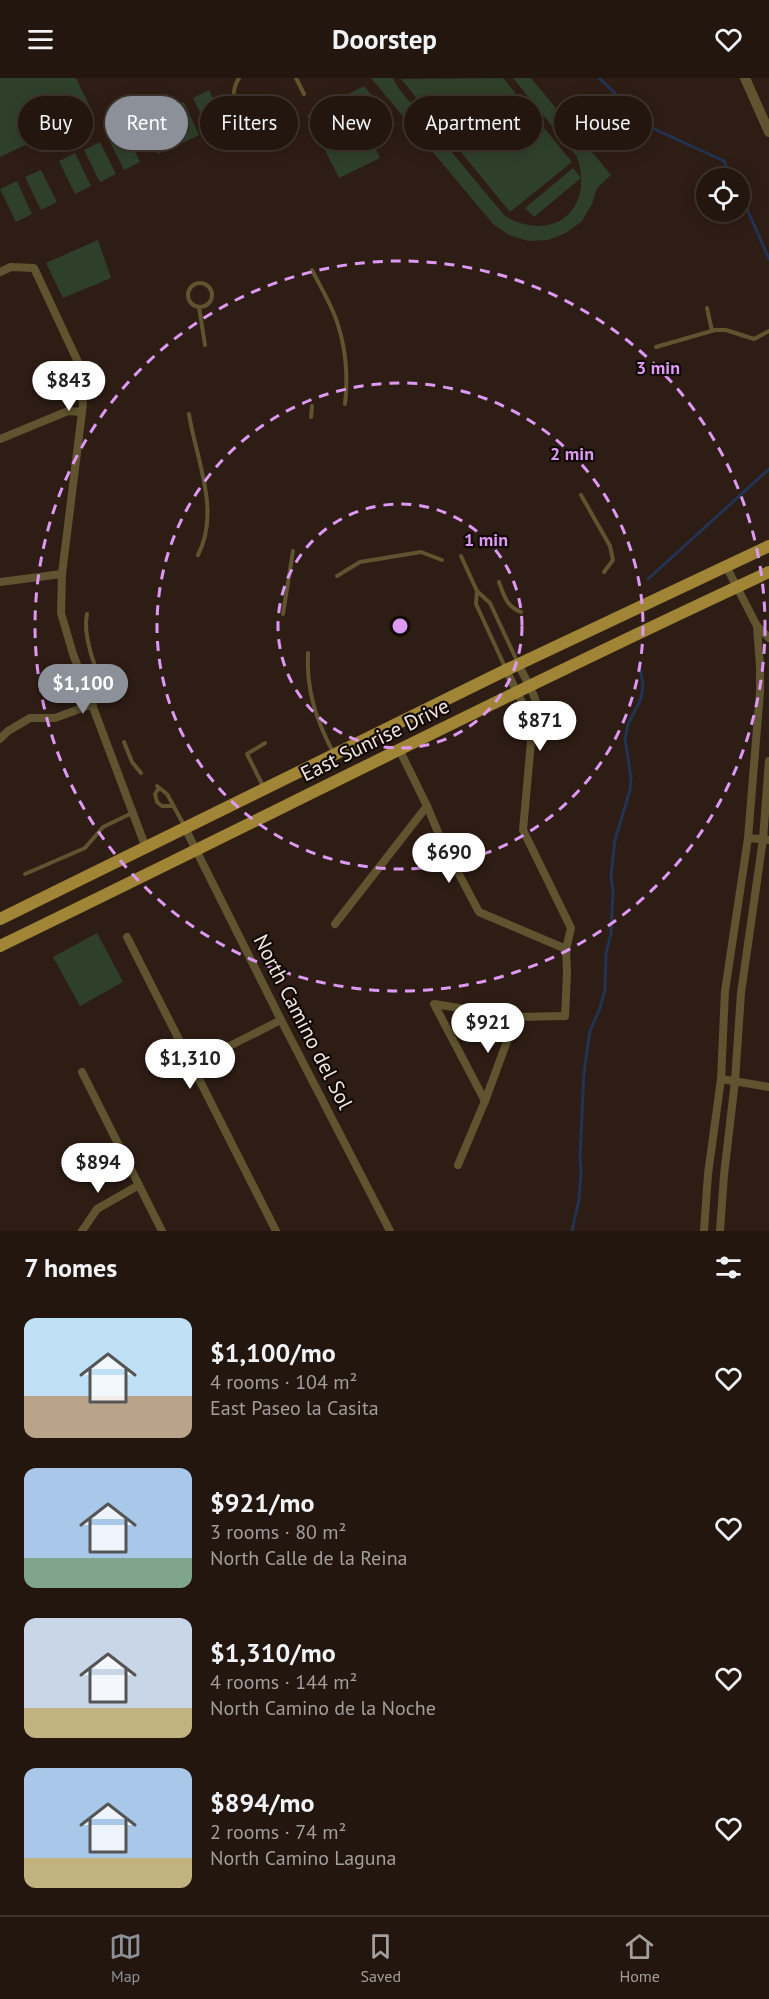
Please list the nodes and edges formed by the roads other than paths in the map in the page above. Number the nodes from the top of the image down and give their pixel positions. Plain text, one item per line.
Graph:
1 (239, 78) edge
2 (296, 78) edge
3 (745, 78) edge
4 (304, 94) dead end
5 (233, 96) edge
6 (769, 132) edge
7 (312, 270) dead end
8 (0, 272) edge
9 (199, 307) junction
10 (707, 308) dead end
11 (712, 331) junction
12 (769, 331) edge
13 (205, 345) dead end
14 (656, 347) dead end
15 (345, 404) dead end
16 (312, 406) dead end
17 (82, 412) junction
18 (189, 414) dead end
19 (311, 417) dead end
20 (0, 439) edge
21 (581, 495) dead end
22 (769, 546) edge
23 (293, 551) dead end
24 (198, 555) dead end
25 (461, 556) dead end
26 (442, 560) dead end
27 (726, 566) junction
28 (604, 572) dead end
29 (769, 572) edge
30 (62, 574) junction
31 (337, 576) dead end
32 (0, 582) edge
33 (499, 582) dead end
34 (737, 587) junction
35 (477, 591) junction
36 (521, 612) dead end
37 (87, 614) dead end
38 (283, 614) dead end
39 (757, 626) junction
40 (769, 638) edge
41 (308, 653) dead end
42 (518, 664) junction
43 (506, 670) junction
44 (529, 686) junction
45 (105, 691) dead end
46 (517, 692) junction
47 (93, 704) junction
48 (0, 739) edge
49 (124, 741) dead end
50 (531, 742) junction
51 (265, 743) dead end
52 (399, 749) junction
53 (334, 754) junction
54 (769, 761) edge
55 (141, 773) dead end
56 (265, 789) junction
57 (174, 806) junction
58 (427, 806) junction
59 (133, 813) junction
60 (185, 828) junction
61 (748, 838) junction
62 (766, 840) edge
63 (146, 848) junction
64 (197, 850) junction
65 (25, 874) dead end
66 (0, 920) edge
67 (335, 924) dead end
68 (127, 938) dead end
69 (0, 946) edge
70 (566, 949) junction
71 (516, 1017) junction
72 (281, 1020) junction
73 (192, 1065) junction
74 (82, 1072) dead end
75 (721, 1079) junction
76 (735, 1081) junction
77 (769, 1087) edge
78 (485, 1101) junction
79 (458, 1165) dead end
80 (139, 1185) junction
81 (82, 1231) edge
82 (162, 1231) edge
83 (276, 1231) edge
84 (390, 1231) edge
85 (704, 1231) edge
86 (720, 1231) edge

1 - 5 lane
2 - 4 lane
3 - 6 street
7 - 15 lane
8 - 17 street
9 - 9 lane
9 - 13 lane
10 - 11 lane
11 - 12 lane
11 - 14 lane
16 - 19 lane
17 - 20 street
17 - 30 street
18 - 24 lane
21 - 28 lane
22 - 27 main road, East Sunrise Drive
23 - 38 lane
25 - 35 lane
26 - 31 lane
27 - 34 street
27 - 42 main road, East Sunrise Drive
29 - 34 main road, East Sunrise Drive
30 - 32 street
30 - 47 street
33 - 36 lane
34 - 39 street
34 - 44 main road, East Sunrise Drive
35 - 42 lane
35 - 43 lane
37 - 45 lane
39 - 40 street
39 - 61 street
41 - 53 lane
42 - 43 main road, East Sunrise Drive
42 - 44 street
43 - 46 street
43 - 53 main road, East Sunrise Drive
44 - 46 main road, East Sunrise Drive
44 - 50 street
46 - 50 street
46 - 52 main road, East Sunrise Drive
47 - 48 street
47 - 59 street
49 - 55 lane
50 - 70 street
51 - 56 lane
52 - 58 street
52 - 64 main road, East Sunrise Drive
53 - 56 main road, East Sunrise Drive
54 - 62 street
56 - 60 main road, East Sunrise Drive
57 - 57 lane
57 - 60 lane
58 - 67 street
58 - 70 street
59 - 63 street
59 - 65 lane
60 - 63 main road, East Sunrise Drive
60 - 64 street, North Camino del Sol
61 - 62 street
61 - 75 street
62 - 76 street
63 - 66 main road, East Sunrise Drive
64 - 69 main road, East Sunrise Drive
64 - 72 street, North Camino del Sol
68 - 73 street
70 - 71 street
71 - 78 street
71 - 78 street
72 - 73 street
72 - 84 street, North Camino del Sol
73 - 83 street
74 - 80 street
75 - 76 street
75 - 85 street
76 - 77 street
76 - 86 street
78 - 79 street
80 - 81 street
80 - 82 street

